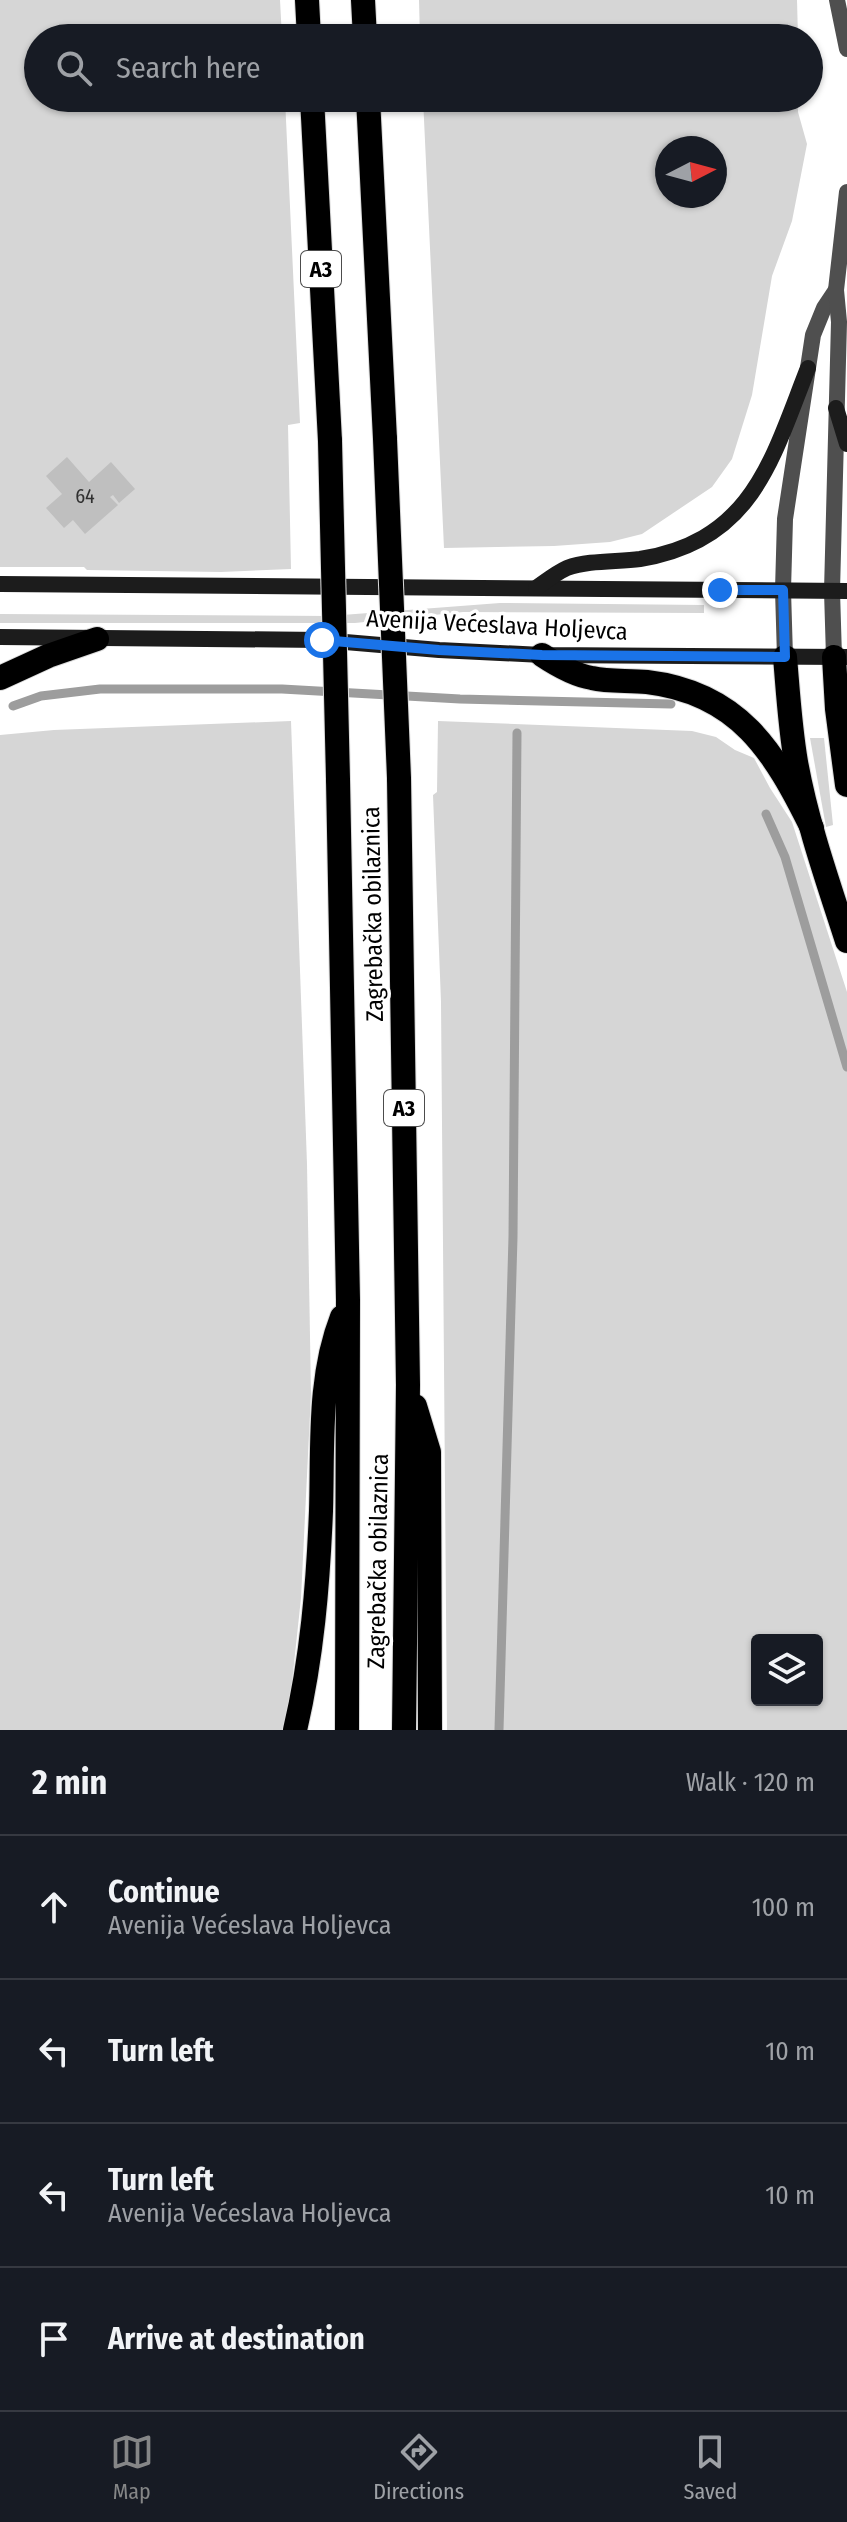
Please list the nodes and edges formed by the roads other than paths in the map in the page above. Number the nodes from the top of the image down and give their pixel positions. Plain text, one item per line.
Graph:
1 (307, 0) edge
2 (363, 0) edge
3 (837, 0) edge
4 (308, 24) edge
5 (364, 24) edge
6 (847, 49) edge
7 (313, 112) edge
8 (369, 112) edge
9 (847, 192) edge
10 (836, 290) junction
11 (808, 368) junction
12 (836, 408) junction
13 (847, 444) edge
14 (0, 584) edge
15 (536, 588) junction
16 (783, 590) junction
17 (839, 591) edge
18 (0, 637) edge
19 (97, 639) junction
20 (542, 655) junction
21 (785, 657) junction
22 (840, 657) edge
23 (0, 678) edge
24 (847, 785) edge
25 (812, 828) junction
26 (847, 941) edge
27 (348, 1300) junction
28 (408, 1385) junction
29 (295, 1730) edge
30 (347, 1730) edge
31 (404, 1730) edge
32 (430, 1730) edge

1 - 4 highway
2 - 5 highway
3 - 6 street
7 - 27 highway, Zagrebačka obilaznica / A3, bridge
8 - 28 highway, Zagrebačka obilaznica / A3, bridge
9 - 10 street
10 - 11 street
10 - 12 street
11 - 15 main road
11 - 16 street
12 - 13 main road
12 - 17 street
14 - 15 main road, Avenija Većeslava Holjevca
15 - 16 main road, Avenija Većeslava Holjevca
16 - 17 main road, Avenija Većeslava Holjevca
16 - 21 street
17 - 22 street
18 - 19 main road, Avenija Većeslava Holjevca
19 - 20 main road, Avenija Većeslava Holjevca
19 - 23 highway
20 - 21 main road, Avenija Većeslava Holjevca
20 - 25 highway
21 - 22 main road, Avenija Većeslava Holjevca
21 - 25 highway
22 - 24 highway
25 - 26 highway
27 - 29 highway
27 - 30 highway, Zagrebačka obilaznica / A3
28 - 31 highway, Zagrebačka obilaznica / A3
28 - 32 highway

